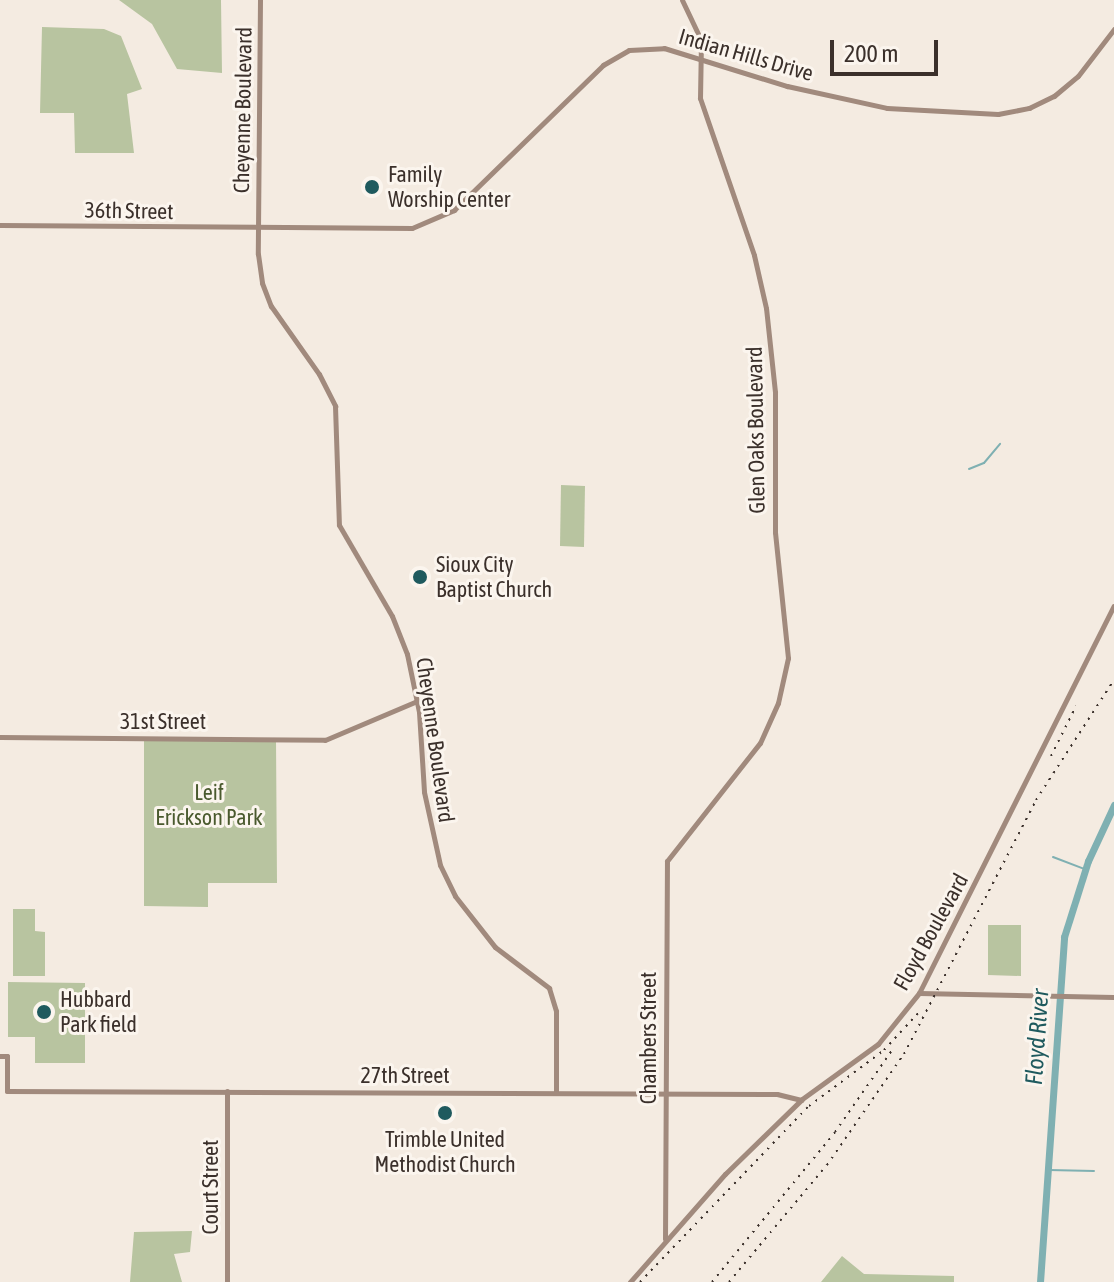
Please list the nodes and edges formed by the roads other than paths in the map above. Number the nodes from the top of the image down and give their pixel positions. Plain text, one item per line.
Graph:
1 (260, 0) edge
2 (682, 0) edge
3 (1114, 29) edge
4 (701, 57) junction
5 (0, 225) edge
6 (257, 228) junction
7 (1114, 606) edge
8 (417, 701) junction
9 (0, 737) edge
10 (681, 840) joint
11 (919, 993) junction
12 (1114, 997) edge
13 (3, 1056) edge
14 (227, 1091) junction
15 (556, 1093) junction
16 (665, 1093) junction
17 (801, 1100) junction
18 (665, 1239) junction
19 (227, 1282) edge
20 (630, 1282) edge

1 - 6 main road, Cheyenne Boulevard
2 - 4 main road, Glen Oaks Boulevard
3 - 4 main road, Indian Hills Drive
4 - 6 main road, Indian Hills Drive
4 - 10 main road, Glen Oaks Boulevard
5 - 6 main road, 36th Street
6 - 8 main road, Cheyenne Boulevard
7 - 11 main road, Floyd Boulevard
8 - 9 main road, 31st Street
8 - 15 main road, Cheyenne Boulevard
10 - 16 main road, Chambers Street
11 - 12 main road
11 - 17 main road, Floyd Boulevard
13 - 14 main road, 27th Street
14 - 15 main road, 27th Street
14 - 19 main road, Court Street
15 - 16 main road, 27th Street
16 - 17 main road, 27th Street
16 - 18 main road, Chambers Street
17 - 18 main road, Floyd Boulevard
18 - 20 main road, Floyd Boulevard

